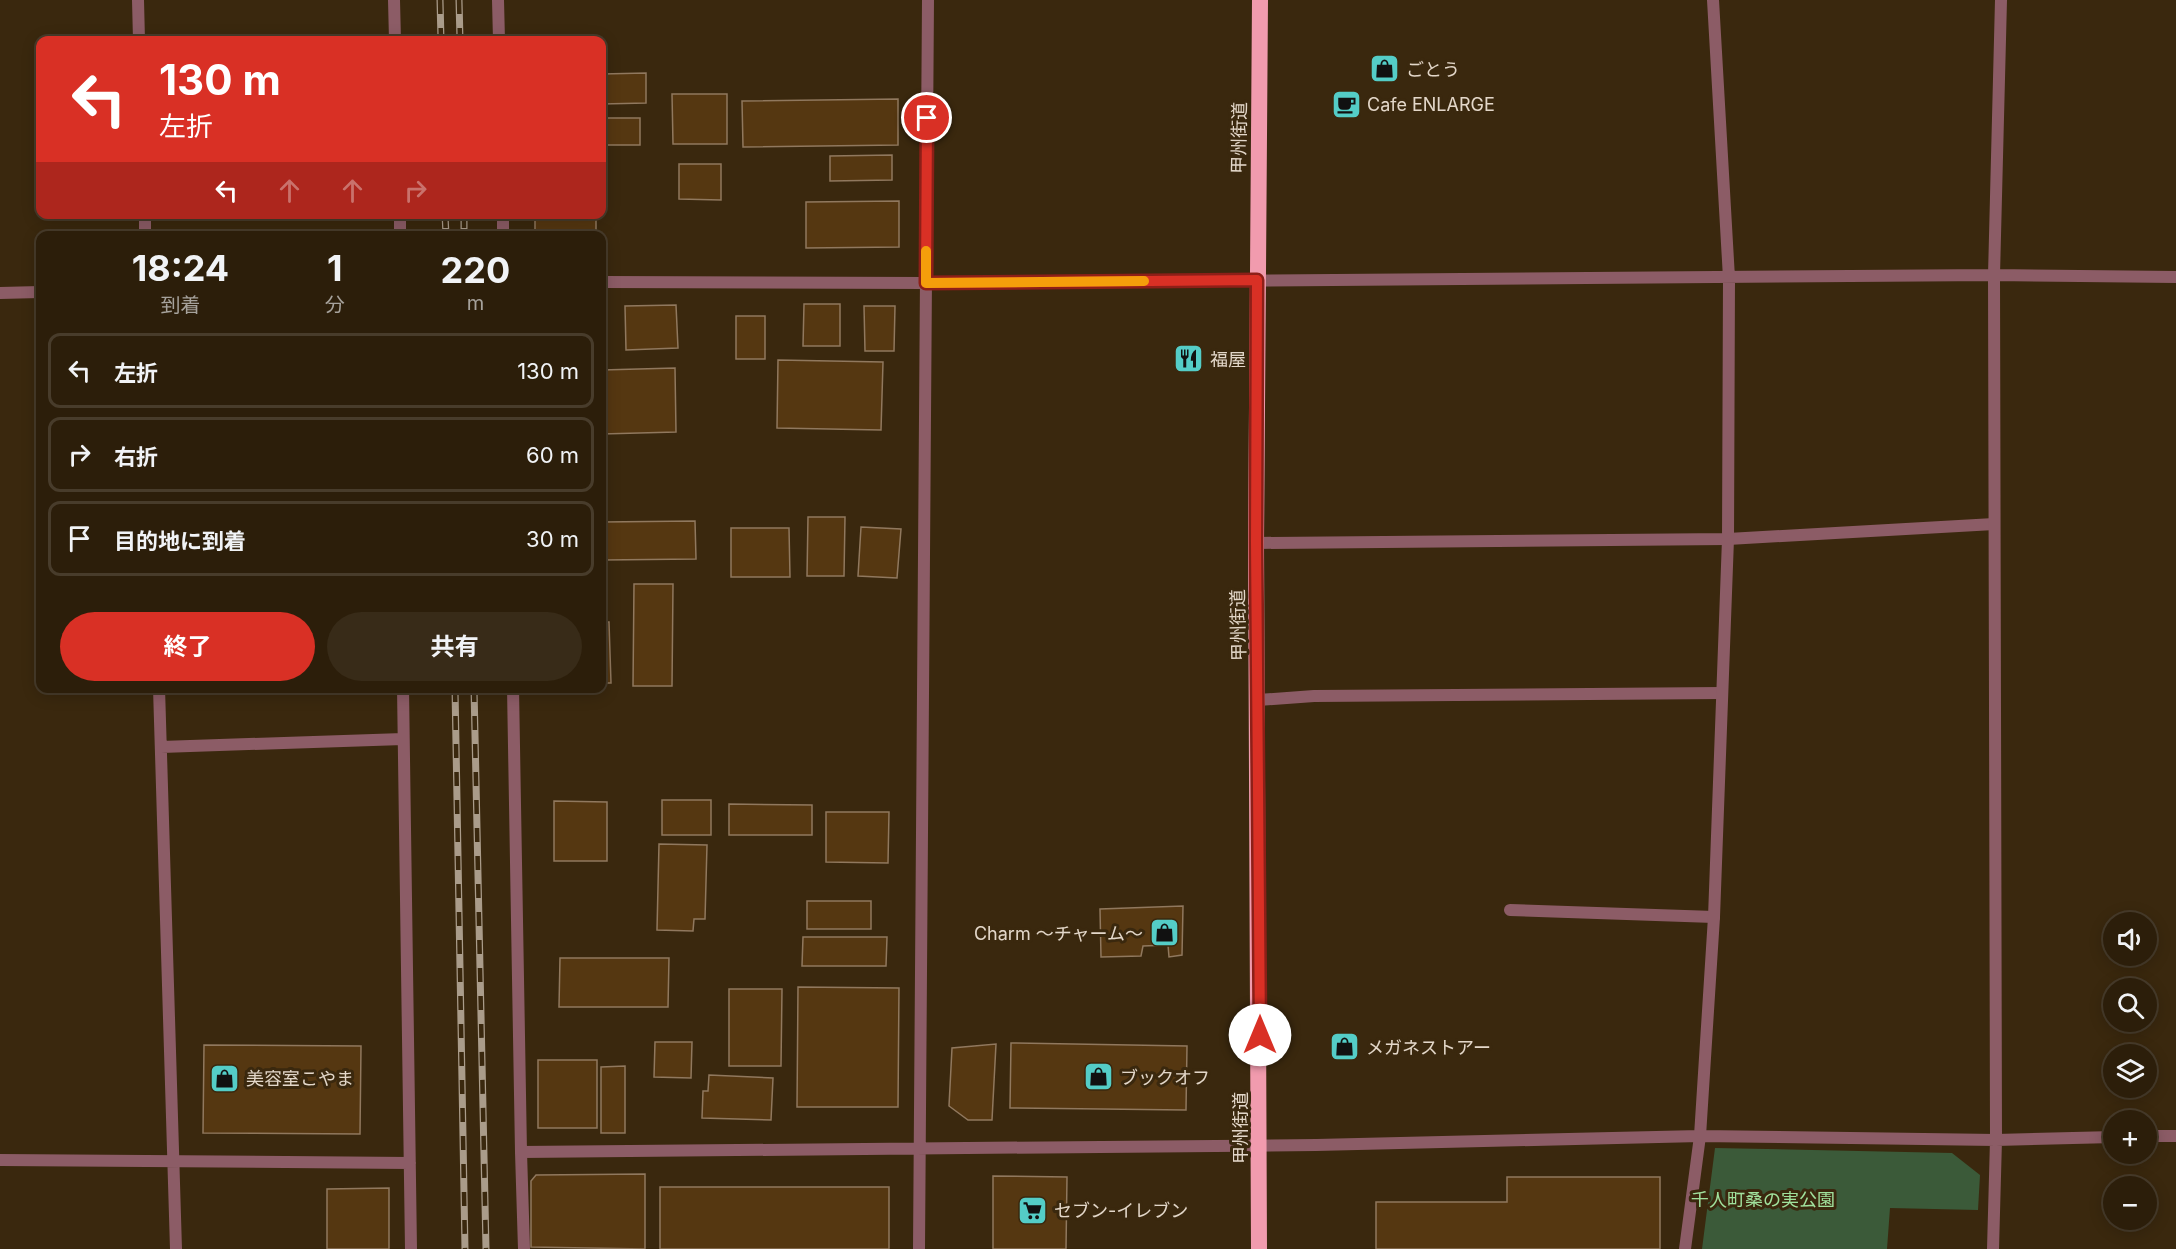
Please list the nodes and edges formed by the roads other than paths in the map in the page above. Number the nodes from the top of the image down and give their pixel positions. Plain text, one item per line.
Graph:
1 (138, 0) edge
2 (394, 0) edge
3 (498, 0) edge
4 (928, 0) edge
5 (1260, 0) edge
6 (1713, 0) edge
7 (2001, 0) edge
8 (140, 36) edge
9 (395, 36) edge
10 (499, 36) edge
11 (1994, 275) junction
12 (1729, 278) junction
13 (2176, 278) edge
14 (1257, 280) junction
15 (606, 282) edge
16 (926, 283) junction
17 (36, 292) edge
18 (0, 293) edge
19 (1994, 524) junction
20 (1728, 539) junction
21 (1256, 543) junction
22 (159, 693) edge
23 (403, 693) edge
24 (513, 693) edge
25 (1722, 693) junction
26 (1258, 700) junction
27 (403, 739) junction
28 (161, 747) junction
29 (1510, 910) dead end
30 (1714, 917) junction
31 (1700, 1136) junction
32 (2157, 1136) edge
33 (2176, 1136) edge
34 (2103, 1137) edge
35 (1996, 1140) junction
36 (1260, 1146) junction
37 (920, 1149) junction
38 (520, 1152) junction
39 (0, 1160) edge
40 (173, 1161) junction
41 (410, 1163) junction
42 (176, 1249) edge
43 (411, 1249) edge
44 (524, 1249) edge
45 (918, 1249) edge
46 (1259, 1249) edge
47 (1684, 1249) edge
48 (1993, 1249) edge

1 - 8 street
2 - 9 street
3 - 10 street
4 - 16 street
5 - 14 highway, 甲州街道
6 - 12 street
7 - 11 street
11 - 12 street
11 - 13 street
11 - 19 street
12 - 14 street
12 - 20 street
14 - 16 street
14 - 21 highway, 甲州街道
15 - 16 street
16 - 37 street
17 - 18 street
19 - 20 street
19 - 35 street
20 - 21 street
20 - 25 street
21 - 26 highway, 甲州街道
22 - 28 street
23 - 27 street
24 - 38 street
25 - 26 street
25 - 30 street
26 - 36 highway, 甲州街道
27 - 28 street
27 - 41 street
28 - 40 street
29 - 30 street
30 - 31 street
31 - 35 street
31 - 36 street
31 - 47 street
32 - 33 street
34 - 35 street
35 - 48 street
36 - 37 street
36 - 46 highway, 甲州街道
37 - 38 street
37 - 45 street
38 - 44 street
39 - 40 street
40 - 41 street
40 - 42 street
41 - 43 street

